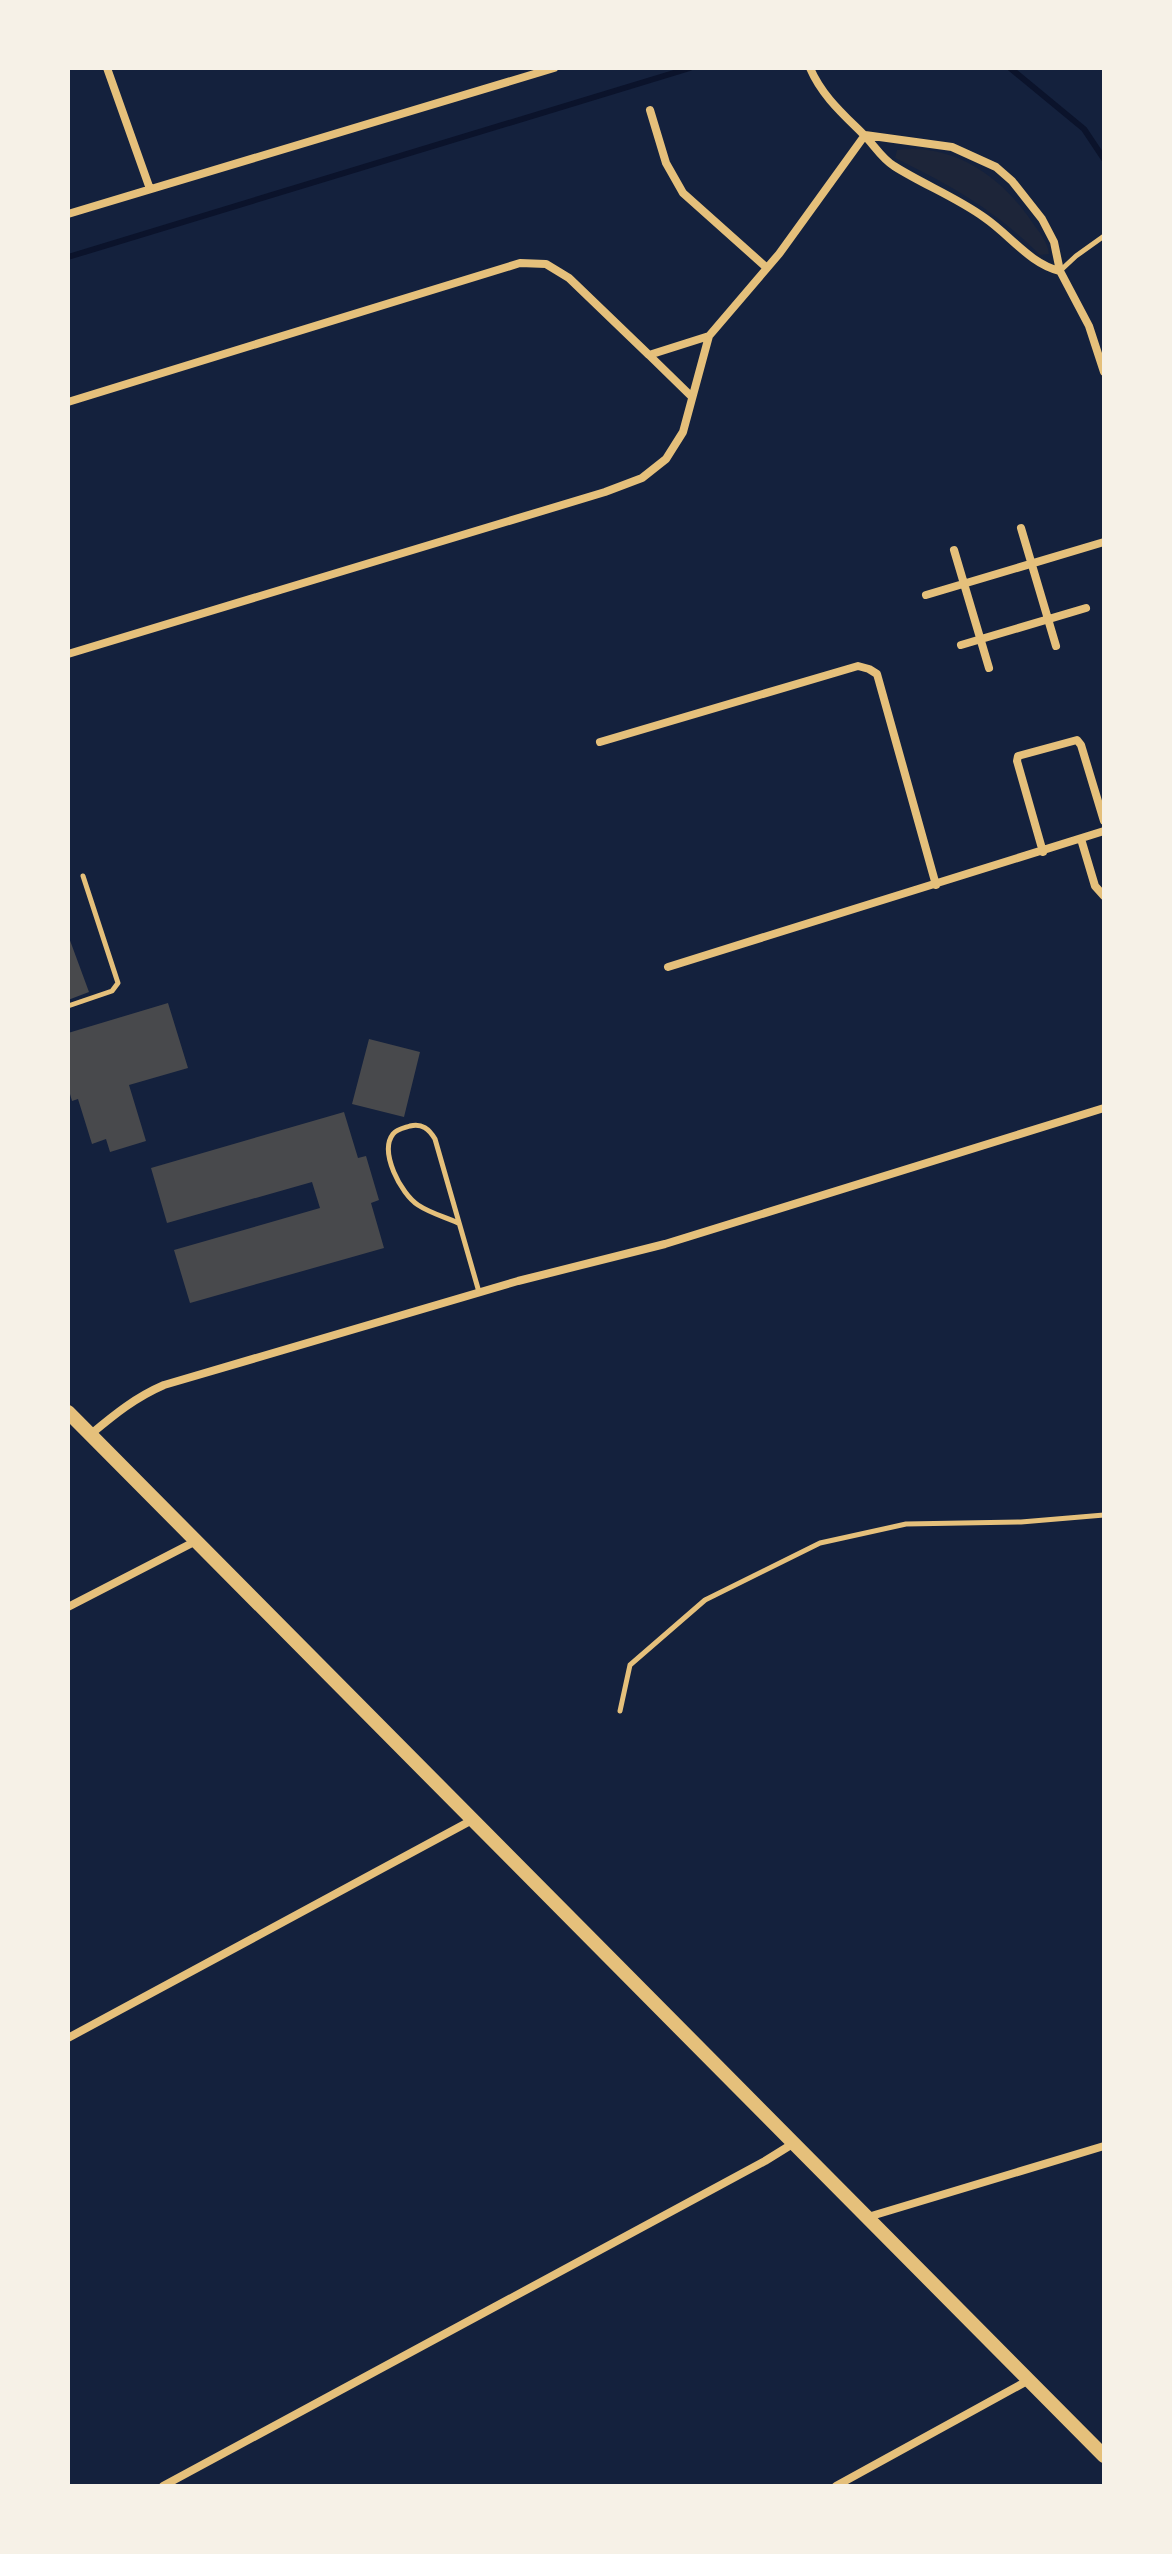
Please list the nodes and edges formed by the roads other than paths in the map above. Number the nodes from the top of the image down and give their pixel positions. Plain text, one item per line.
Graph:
1 (107, 68) edge
2 (554, 68) edge
3 (810, 68) edge
4 (650, 110) dead end
5 (865, 135) junction
6 (150, 189) junction
7 (68, 214) edge
8 (1104, 236) edge
9 (767, 268) junction
10 (1060, 271) junction
11 (709, 336) junction
12 (649, 355) junction
13 (1104, 372) edge
14 (692, 397) junction
15 (68, 402) edge
16 (1021, 528) dead end
17 (1104, 542) edge
18 (954, 550) dead end
19 (1031, 563) junction
20 (964, 583) junction
21 (926, 595) dead end
22 (1086, 608) dead end
23 (1048, 619) junction
24 (981, 639) junction
25 (961, 645) dead end
26 (1056, 646) dead end
27 (68, 654) edge
28 (989, 668) dead end
29 (600, 742) dead end
30 (1104, 821) edge
31 (1104, 831) edge
32 (1081, 839) junction
33 (1043, 852) junction
34 (83, 876) dead end
35 (936, 885) junction
36 (1104, 896) edge
37 (668, 967) dead end
38 (68, 1006) edge
39 (1104, 1108) edge
40 (458, 1223) junction
41 (479, 1293) junction
42 (68, 1412) edge
43 (91, 1434) junction
44 (1104, 1515) edge
45 (196, 1541) junction
46 (68, 1607) edge
47 (620, 1711) dead end
48 (474, 1819) junction
49 (68, 2038) edge
50 (794, 2143) junction
51 (1104, 2146) edge
52 (868, 2217) junction
53 (1029, 2380) junction
54 (1104, 2456) edge
55 (163, 2486) edge
56 (836, 2486) edge

1 - 6 street
2 - 6 street
3 - 5 street
4 - 9 street
5 - 9 street
5 - 10 street
5 - 10 street
6 - 7 street
8 - 10 lane
9 - 11 street
10 - 13 street
11 - 12 street
11 - 14 street
12 - 14 street
12 - 15 street
14 - 27 street
16 - 19 street
17 - 19 street
18 - 20 street
19 - 20 street
19 - 23 street
20 - 21 street
20 - 24 street
22 - 23 street
23 - 24 street
23 - 26 street
24 - 25 street
24 - 28 street
29 - 35 street
30 - 33 street
31 - 32 street
32 - 33 street
32 - 36 street
33 - 35 street
34 - 38 lane
35 - 37 street
39 - 41 street
40 - 40 lane
40 - 41 lane
41 - 43 street
42 - 43 main road
43 - 45 main road
44 - 47 lane
45 - 46 street
45 - 48 main road
48 - 49 street
48 - 50 main road
50 - 52 main road
50 - 55 street
51 - 52 street
52 - 53 main road
53 - 54 main road
53 - 56 street

